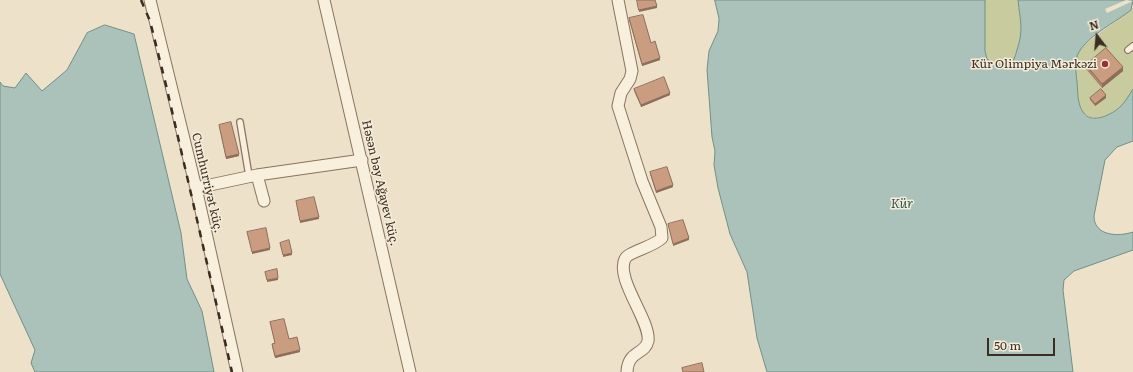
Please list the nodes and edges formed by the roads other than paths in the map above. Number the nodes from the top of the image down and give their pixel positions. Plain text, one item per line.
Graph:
1 (150, 0) edge
2 (324, 0) edge
3 (618, 0) edge
4 (240, 122) dead end
5 (362, 160) junction
6 (253, 176) junction
7 (196, 188) junction
8 (264, 201) dead end
9 (237, 372) edge
10 (410, 372) edge
11 (627, 372) edge

1 - 7 street, Cumhurriyət küç.
2 - 5 street, Həsən bəy Ağayev küç.
3 - 11 street
4 - 6 lane
5 - 6 street
5 - 10 street, Həsən bəy Ağayev küç.
6 - 7 street
6 - 8 street
7 - 9 street, Cumhurriyət küç.

